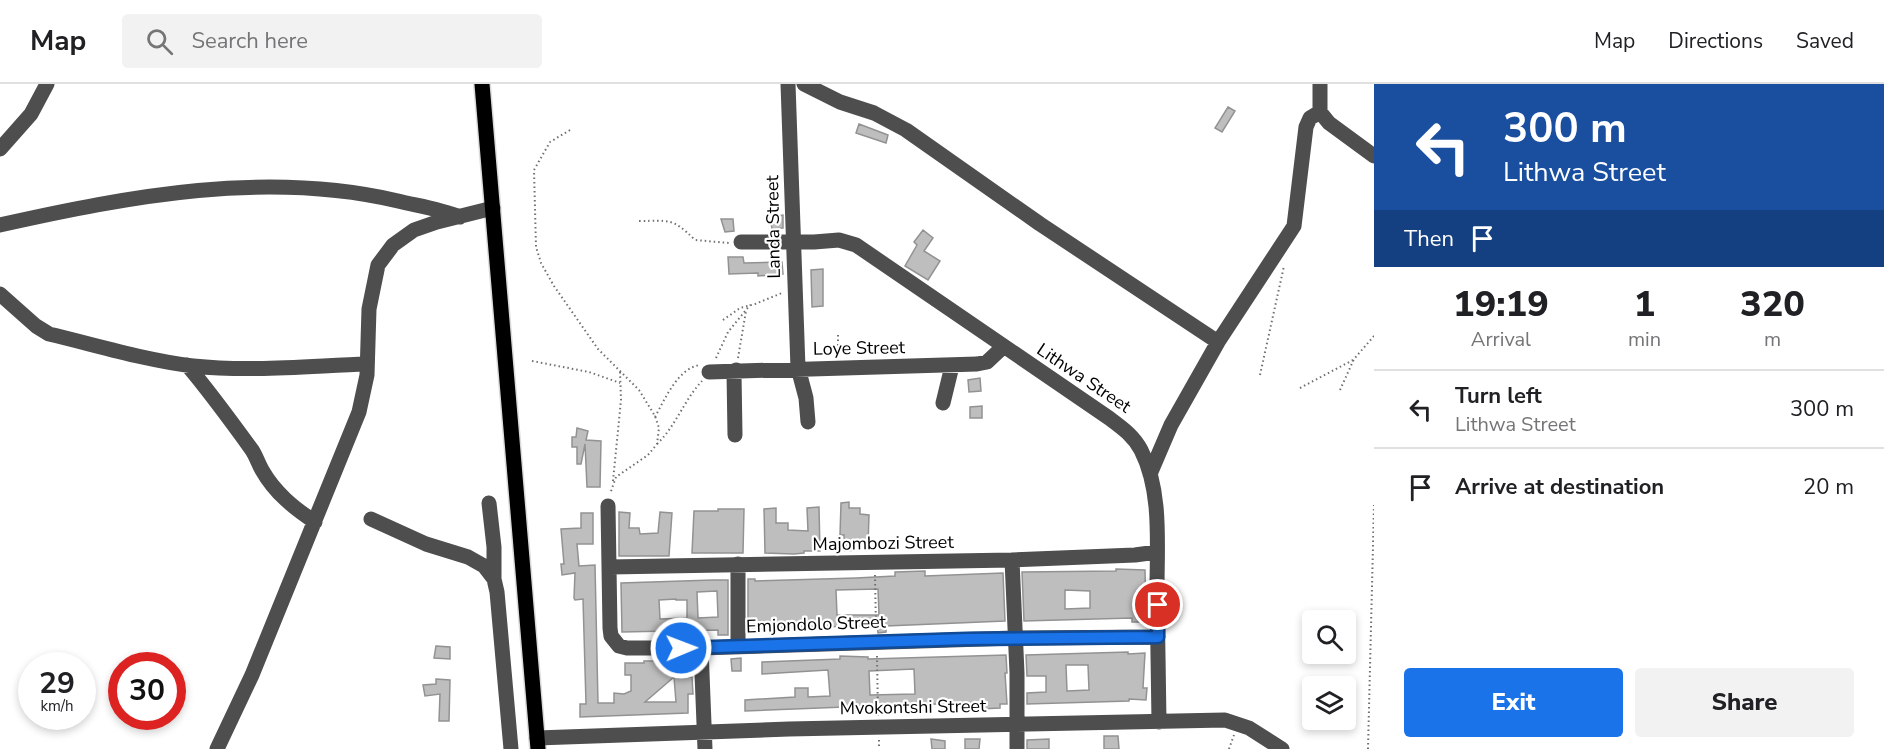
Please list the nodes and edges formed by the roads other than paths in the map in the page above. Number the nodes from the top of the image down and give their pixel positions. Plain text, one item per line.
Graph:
1 (47, 84) edge
2 (482, 84) edge
3 (788, 84) edge
4 (804, 84) edge
5 (1320, 84) edge
6 (1320, 111) junction
7 (0, 149) edge
8 (1374, 156) edge
9 (494, 208) junction
10 (460, 217) junction
11 (7, 223) edge
12 (0, 232) edge
13 (793, 240) junction
14 (741, 242) road end
15 (0, 294) edge
16 (1218, 342) junction
17 (1003, 346) junction
18 (367, 364) junction
19 (187, 365) junction
20 (952, 366) junction
21 (798, 368) junction
22 (736, 370) junction
23 (710, 372) road end
24 (943, 403) dead end
25 (808, 422) dead end
26 (735, 435) dead end
27 (1150, 474) junction
28 (489, 503) dead end
29 (608, 506) road end
30 (371, 519) dead end
31 (315, 522) junction
32 (1157, 552) junction
33 (1012, 560) junction
34 (738, 564) junction
35 (609, 567) junction
36 (494, 579) junction
37 (1158, 637) junction
38 (1014, 638) junction
39 (738, 646) junction
40 (701, 648) junction
41 (1159, 722) junction
42 (1017, 724) junction
43 (705, 731) junction
44 (538, 743) edge
45 (217, 749) edge
46 (512, 749) edge
47 (705, 749) edge
48 (1017, 749) edge
49 (1282, 749) edge

1 - 7 street
2 - 9 main road
3 - 13 street, Landa Street
4 - 16 street
5 - 6 street
6 - 8 street
6 - 16 street
9 - 10 street
9 - 44 main road
10 - 11 street
10 - 18 street
11 - 12 street
13 - 14 street, Lithwa Street
13 - 17 street, Lithwa Street
13 - 21 street, Landa Street
15 - 19 street
16 - 27 street
17 - 20 street, Loye Street
17 - 27 street, Lithwa Street
18 - 19 street
18 - 31 street
19 - 31 street
20 - 21 street, Loye Street
20 - 24 street
21 - 22 street, Loye Street
21 - 25 street, Landa Street
22 - 23 street, Loye Street
22 - 26 street
27 - 32 street, Lithwa Street
28 - 36 street
29 - 35 street, Emjondolo Street
30 - 36 street
31 - 45 street
32 - 33 street, Majombozi Street
32 - 37 street, Lithwa Street
33 - 34 street, Majombozi Street
33 - 38 street
34 - 35 street, Majombozi Street
34 - 39 street
35 - 40 street, Emjondolo Street
36 - 46 street
37 - 38 street, Emjondolo Street
37 - 41 street, Lithwa Street
38 - 39 street, Emjondolo Street
38 - 42 street
39 - 40 street, Emjondolo Street
40 - 43 street
41 - 42 street, Mvokontshi Street
41 - 49 street, Mvokontshi Street
42 - 43 street, Mvokontshi Street
42 - 48 street
43 - 44 street, Mvokontshi Street
43 - 47 street

